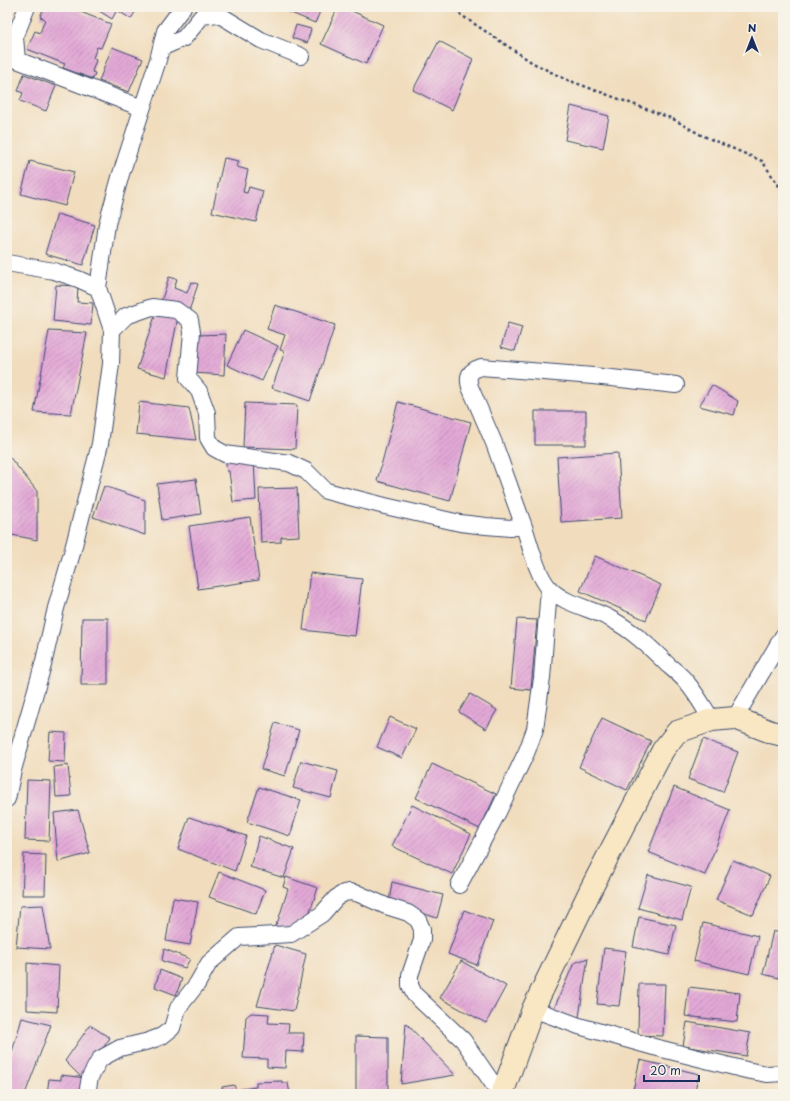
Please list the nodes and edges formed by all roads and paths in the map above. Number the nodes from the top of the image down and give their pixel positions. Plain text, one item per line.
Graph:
1 (27, 7) edge
2 (183, 7) edge
3 (449, 7) edge
4 (221, 10) edge
5 (161, 48) junction
6 (302, 56) dead end
7 (142, 108) junction
8 (783, 188) edge
9 (7, 262) edge
10 (98, 288) junction
11 (112, 330) junction
12 (676, 385) dead end
13 (523, 524) junction
14 (549, 589) junction
15 (783, 636) edge
16 (735, 718) junction
17 (712, 720) junction
18 (783, 735) edge
19 (7, 799) edge
20 (459, 885) dead end
21 (533, 1009) junction
22 (783, 1074) edge
23 (87, 1094) edge
24 (501, 1094) edge

1 - 7 street
2 - 5 street
3 - 8 path
4 - 5 street
4 - 6 street
5 - 7 street
7 - 10 street
9 - 10 street
10 - 11 street
11 - 13 street
11 - 19 street
12 - 13 street
13 - 14 street
14 - 17 street
14 - 20 street
15 - 16 street
16 - 17 main road
16 - 18 main road
17 - 21 main road
21 - 22 street
21 - 24 main road
23 - 24 street

